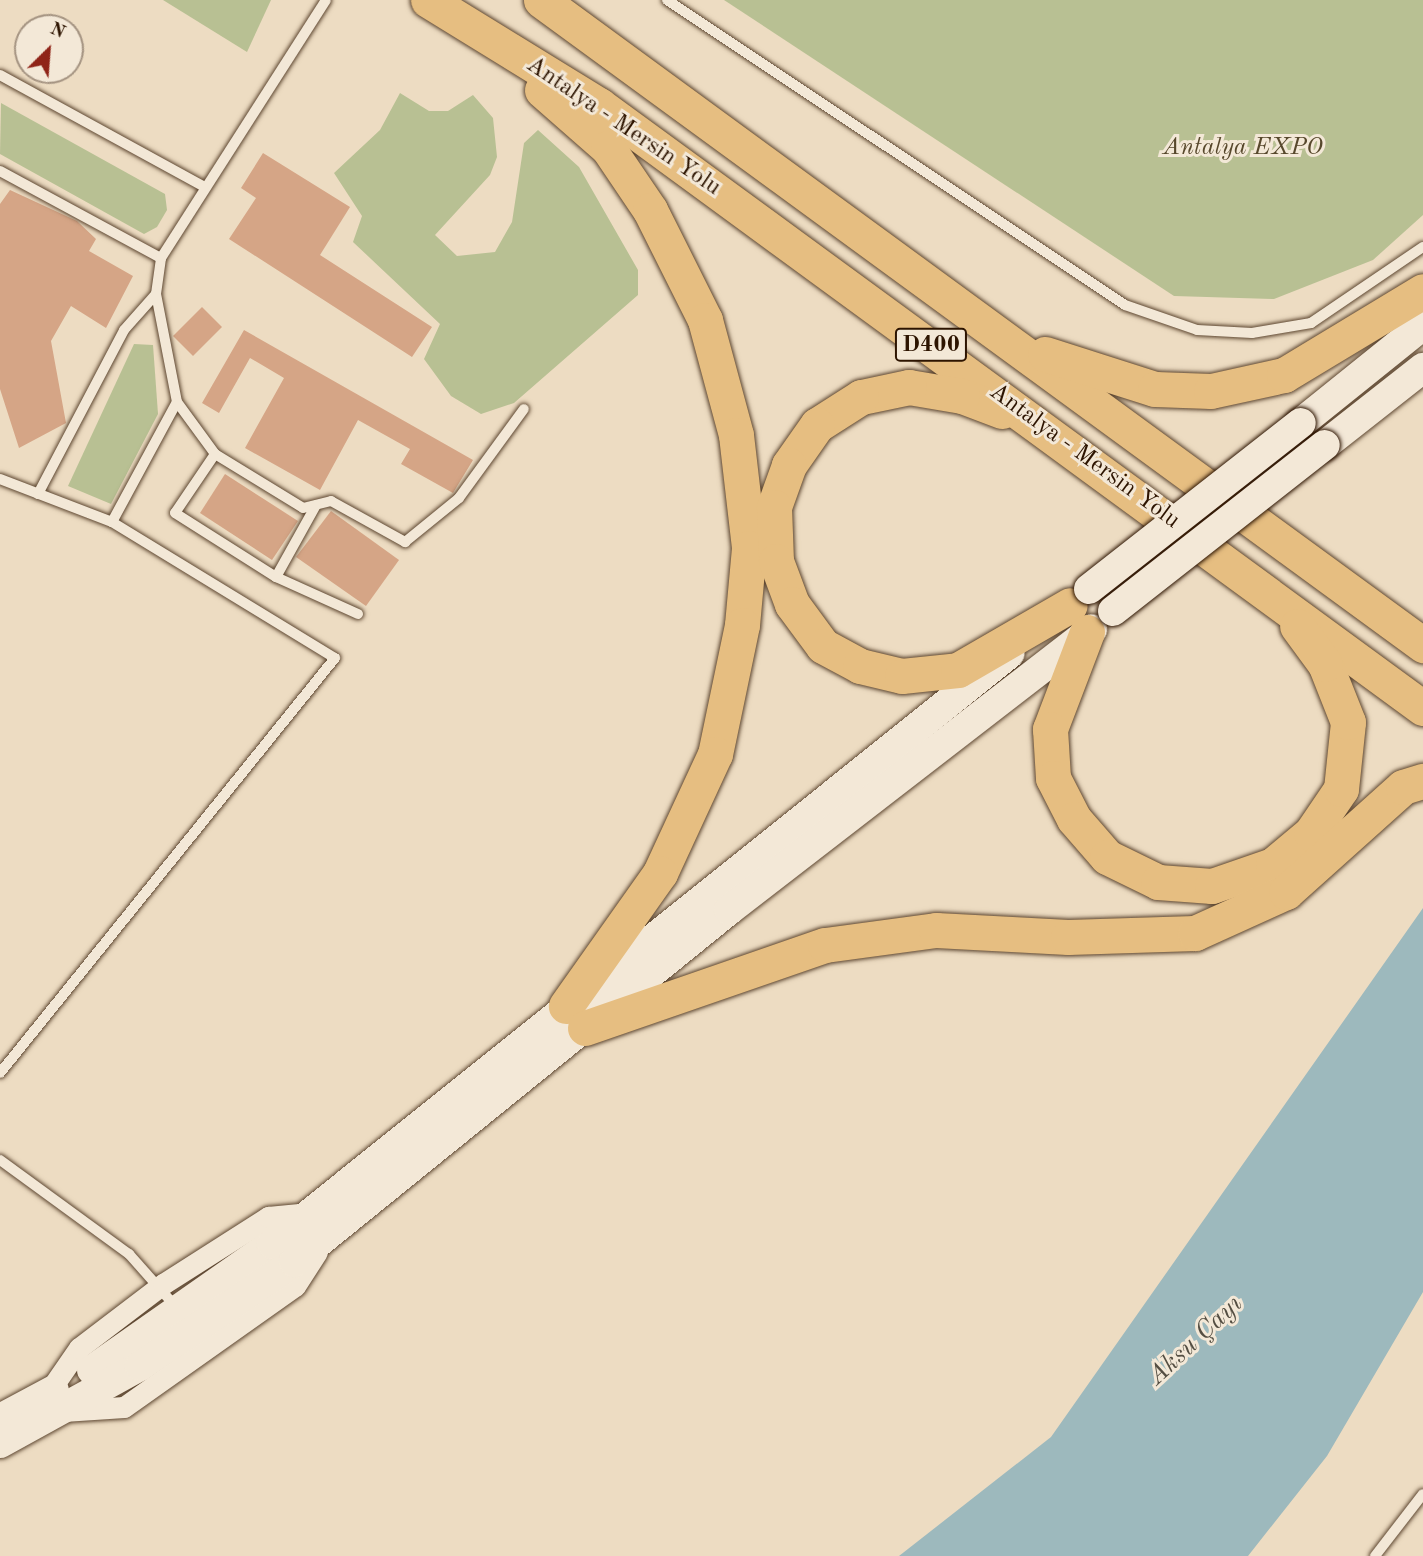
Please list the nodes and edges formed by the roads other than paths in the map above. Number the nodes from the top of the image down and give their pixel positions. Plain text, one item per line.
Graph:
1 (326, 0) edge
2 (541, 0) edge
3 (667, 0) edge
4 (441, 8) edge
5 (0, 75) edge
6 (0, 171) edge
7 (203, 186) junction
8 (1423, 247) edge
9 (161, 258) junction
10 (1423, 291) edge
11 (156, 294) junction
12 (1423, 325) edge
13 (1012, 342) junction
14 (1423, 368) edge
15 (177, 402) junction
16 (524, 409) dead end
17 (1047, 429) junction
18 (215, 454) junction
19 (0, 479) edge
20 (38, 494) junction
21 (316, 505) junction
22 (112, 522) junction
23 (276, 577) junction
24 (1276, 598) junction
25 (1090, 609) junction
26 (358, 614) dead end
27 (1423, 645) edge
28 (1423, 708) edge
29 (1423, 781) edge
30 (576, 1017) junction
31 (0, 1073) edge
32 (0, 1160) edge
33 (318, 1224) junction
34 (163, 1284) junction
35 (192, 1331) junction
36 (53, 1402) junction
37 (0, 1419) edge
38 (0, 1443) edge
39 (1423, 1494) edge
40 (1375, 1556) edge

1 - 7 lane
2 - 13 highway, Antalya - Mersin Yolu / D400
3 - 8 lane
4 - 17 highway, Antalya - Mersin Yolu / D400
4 - 30 highway
5 - 7 lane
6 - 9 lane
7 - 9 lane
9 - 11 lane
10 - 13 highway
11 - 15 lane
11 - 20 lane
12 - 25 main road, bridge
13 - 27 highway, Antalya - Mersin Yolu / D400
14 - 25 main road, bridge
15 - 18 lane
15 - 22 lane
16 - 21 lane
17 - 24 highway, Antalya - Mersin Yolu / D400
17 - 25 highway
18 - 21 lane
18 - 23 lane
19 - 20 lane
20 - 22 lane
21 - 23 lane
22 - 31 lane
23 - 26 lane
24 - 25 highway
24 - 28 highway, Antalya - Mersin Yolu / D400
25 - 30 main road
29 - 30 highway
30 - 33 main road
32 - 34 lane
33 - 34 street
33 - 35 main road
34 - 35 lane
34 - 36 street
35 - 36 main road
36 - 37 main road
36 - 38 main road
39 - 40 lane

